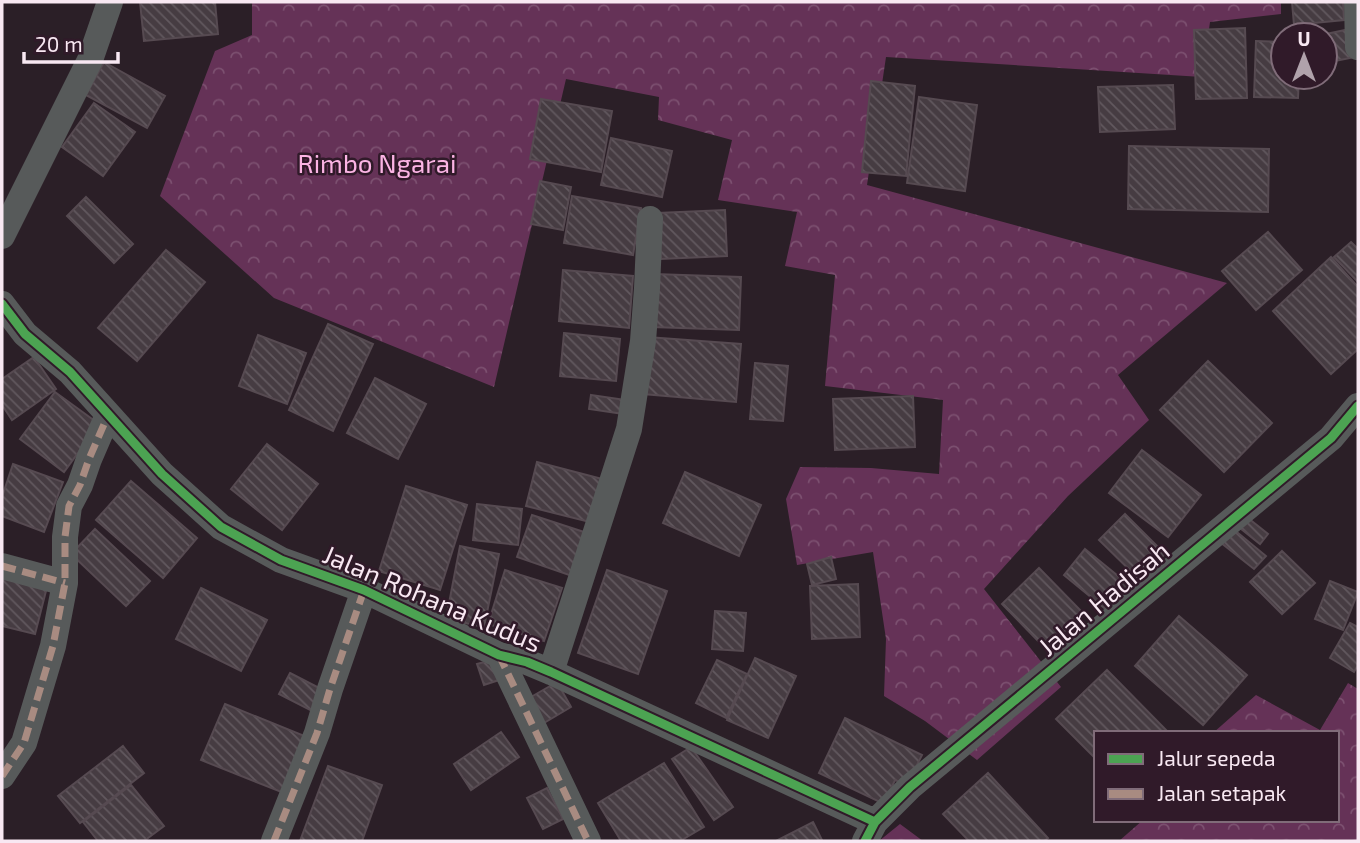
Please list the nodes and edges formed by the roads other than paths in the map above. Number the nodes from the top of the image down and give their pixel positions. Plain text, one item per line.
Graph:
1 (110, 2) edge
2 (1357, 2) edge
3 (1358, 47) edge
4 (650, 219) dead end
5 (2, 236) edge
6 (2, 304) edge
7 (1358, 406) edge
8 (108, 415) junction
9 (1331, 438) junction
10 (1358, 440) edge
11 (2, 566) edge
12 (65, 583) junction
13 (364, 590) junction
14 (499, 655) junction
15 (551, 672) junction
16 (2, 776) edge
17 (870, 832) edge
18 (274, 841) edge
19 (587, 841) edge

1 - 5 street
2 - 3 street
4 - 15 street
6 - 8 street, Jalan Rohana Kudus
7 - 9 street, Jalan Hadisah
8 - 12 street
8 - 13 street, Jalan Rohana Kudus
9 - 10 street
9 - 17 street, Jalan Hadisah
11 - 12 street
12 - 16 street
13 - 14 street, Jalan Rohana Kudus
13 - 18 street
14 - 15 street, Jalan Rohana Kudus
14 - 19 street
15 - 17 street, Jalan Rohana Kudus

